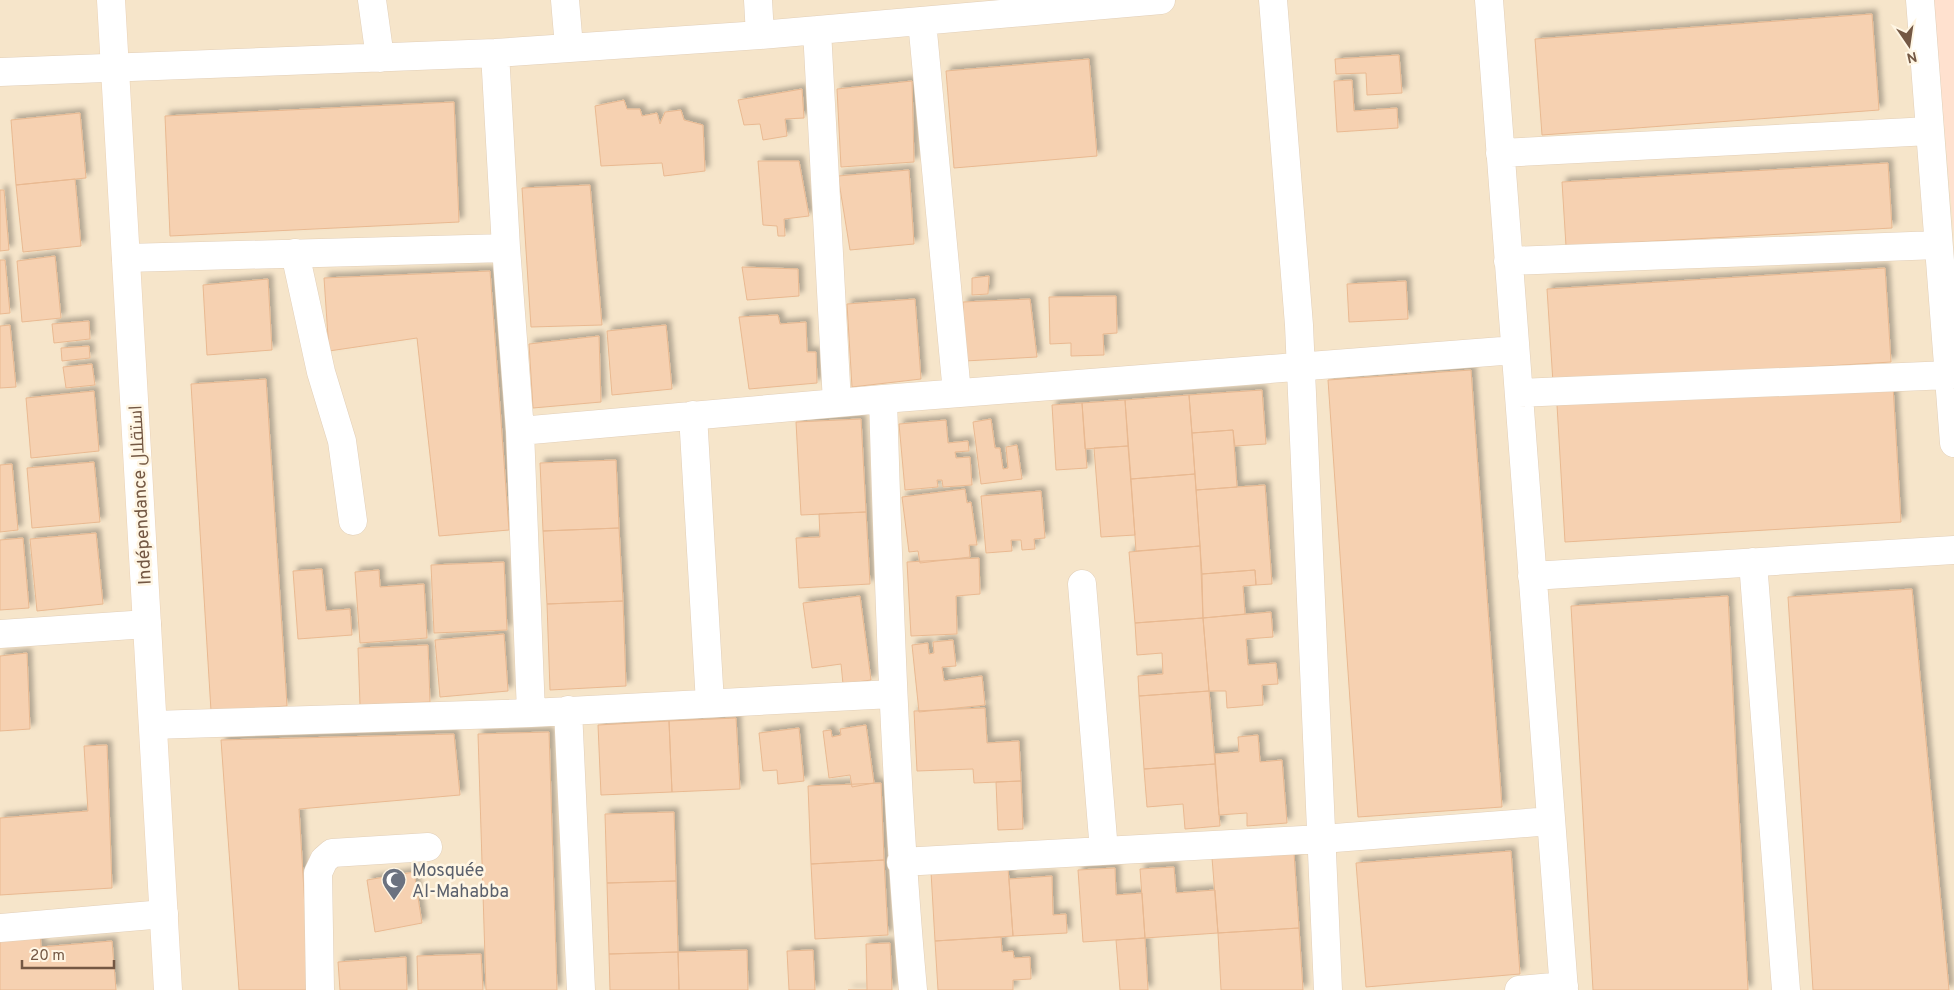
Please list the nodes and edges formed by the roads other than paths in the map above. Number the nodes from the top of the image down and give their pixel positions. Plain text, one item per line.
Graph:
1 (111, 0) edge
2 (372, 0) edge
3 (565, 0) edge
4 (758, 0) edge
5 (1161, 0) edge
6 (1272, 0) edge
7 (1489, 0) edge
8 (1920, 0) edge
9 (956, 9) edge
10 (922, 21) junction
11 (816, 30) junction
12 (760, 35) junction
13 (569, 47) junction
14 (495, 53) junction
15 (380, 58) junction
16 (115, 69) junction
17 (0, 72) edge
18 (1930, 131) junction
19 (1500, 153) junction
20 (1938, 245) junction
21 (506, 248) junction
22 (295, 253) junction
23 (126, 258) junction
24 (1508, 261) junction
25 (1515, 350) junction
26 (1300, 367) junction
27 (1949, 375) junction
28 (957, 393) junction
29 (1519, 393) junction
30 (883, 399) junction
31 (837, 403) junction
32 (693, 416) junction
33 (520, 431) junction
34 (1954, 443) edge
35 (353, 521) dead end
36 (1954, 550) edge
37 (1753, 562) junction
38 (1532, 576) junction
39 (1082, 584) dead end
40 (147, 624) junction
41 (0, 634) edge
42 (892, 694) junction
43 (710, 703) junction
44 (568, 710) junction
45 (531, 713) junction
46 (153, 725) junction
47 (1551, 821) junction
48 (1322, 839) junction
49 (428, 847) dead end
50 (1104, 851) junction
51 (901, 862) junction
52 (164, 914) junction
53 (0, 928) edge
54 (1564, 988) edge
55 (168, 990) edge
56 (320, 990) edge
57 (581, 990) edge
58 (913, 990) edge
59 (1328, 990) edge
60 (1519, 990) edge
61 (1786, 990) edge

1 - 16 street, Indépendance استقلال
2 - 15 street
3 - 13 street
4 - 12 street
5 - 9 street
6 - 26 street
7 - 19 street
8 - 18 street
9 - 10 street
10 - 11 street
10 - 28 street
11 - 12 street
11 - 31 street
12 - 13 street
13 - 14 street
14 - 15 street
14 - 21 street
15 - 16 street
16 - 17 street
16 - 23 street, Indépendance استقلال
18 - 19 street
18 - 20 street
19 - 24 street
20 - 24 street
20 - 27 street
21 - 22 street
21 - 33 street
22 - 23 street
22 - 35 street
23 - 40 street, Indépendance استقلال
24 - 25 street
25 - 26 street
25 - 29 street
26 - 28 street
26 - 48 street
27 - 29 street
27 - 34 street
28 - 30 street
29 - 38 street
30 - 31 street
30 - 42 street
31 - 32 street
32 - 33 street
32 - 43 street
33 - 45 street
36 - 37 street
37 - 38 street
37 - 61 street
38 - 47 street
39 - 50 street
40 - 41 street
40 - 46 street, Indépendance استقلال
42 - 43 street
42 - 51 street
43 - 44 street
44 - 45 street
44 - 57 street
45 - 46 street
46 - 52 street, Indépendance استقلال
47 - 48 street
47 - 54 street
48 - 50 street
48 - 59 street
49 - 56 street
50 - 51 street
51 - 58 street
52 - 53 street
52 - 55 street, Indépendance استقلال
54 - 60 street

